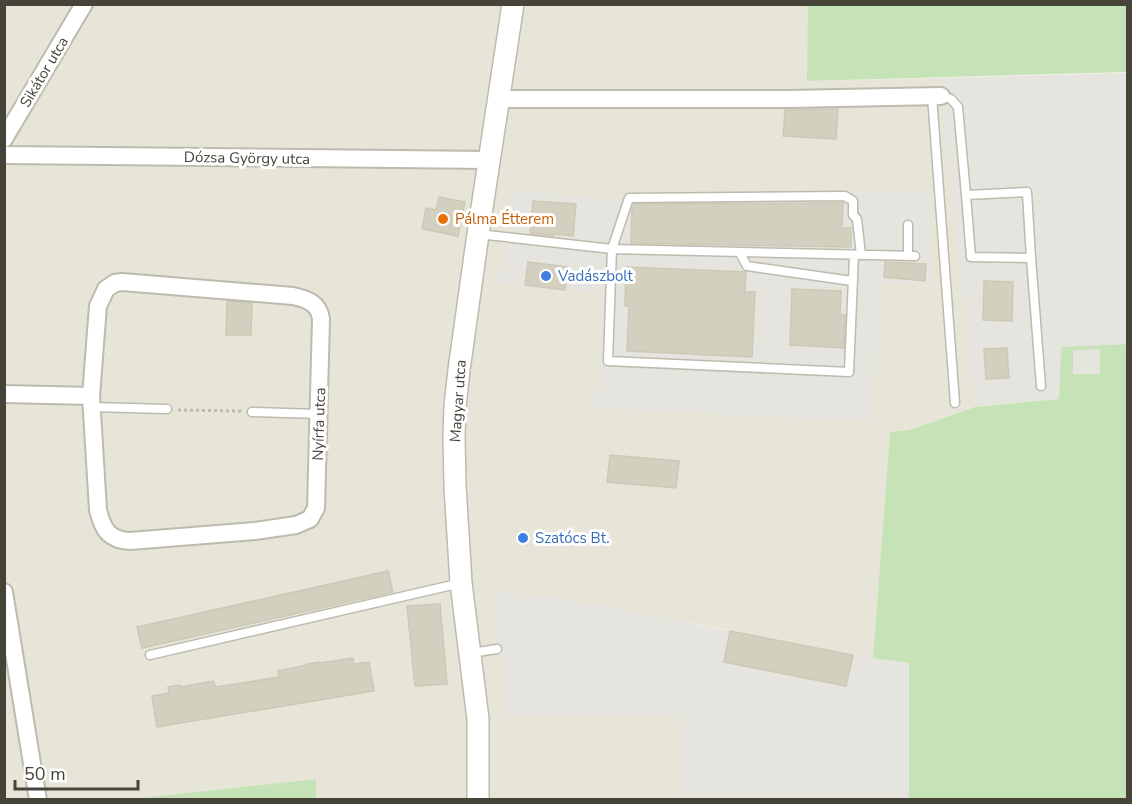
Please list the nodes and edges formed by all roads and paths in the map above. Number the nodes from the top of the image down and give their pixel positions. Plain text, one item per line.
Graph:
1 (84, 4) edge
2 (513, 4) edge
3 (937, 96) junction
4 (499, 99) junction
5 (4, 139) edge
6 (4, 155) edge
7 (489, 160) junction
8 (966, 195) junction
9 (908, 225) dead end
10 (478, 234) junction
11 (612, 249) junction
12 (740, 253) junction
13 (858, 255) junction
14 (1032, 258) junction
15 (852, 281) junction
16 (1041, 386) dead end
17 (4, 394) edge
18 (91, 401) junction
19 (955, 403) dead end
20 (167, 410) joint
21 (252, 411) joint
22 (319, 414) junction
23 (462, 584) junction
24 (4, 592) edge
25 (497, 649) dead end
26 (470, 653) junction
27 (150, 655) dead end
28 (38, 800) edge
29 (478, 800) edge

1 - 5 street, Sikátor utca
2 - 4 street, Magyar utca
3 - 4 street
3 - 8 lane
3 - 19 lane
4 - 7 street, Magyar utca
6 - 7 street, Dózsa György utca
7 - 10 street, Magyar utca
8 - 14 lane
8 - 14 lane
9 - 13 lane
10 - 11 lane
10 - 23 street, Magyar utca
11 - 12 lane
11 - 13 lane
11 - 15 lane
12 - 13 lane
12 - 15 lane
13 - 15 lane
14 - 16 lane
17 - 18 street
18 - 20 lane
18 - 22 street, Nyírfa utca
18 - 22 street, Nyírfa utca
20 - 21 path
21 - 22 lane
23 - 26 street, Magyar utca
23 - 27 lane
24 - 28 street
25 - 26 lane
26 - 29 street, Magyar utca

